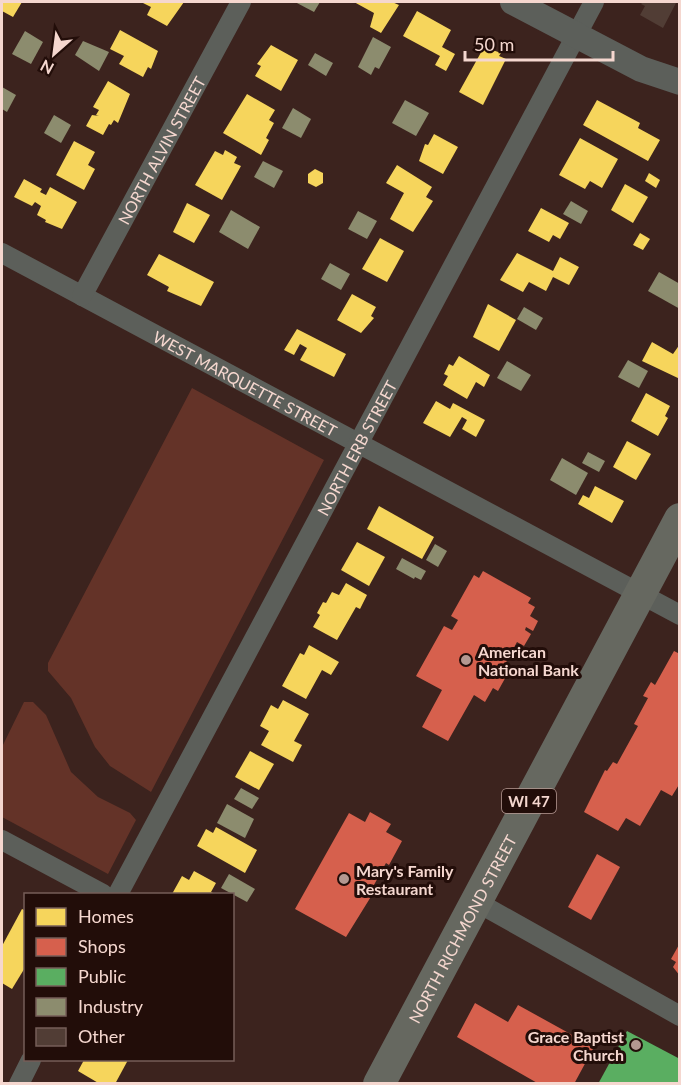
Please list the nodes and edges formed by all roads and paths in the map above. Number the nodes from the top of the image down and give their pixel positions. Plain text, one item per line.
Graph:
1 (241, 2) edge
2 (513, 2) edge
3 (594, 2) edge
4 (577, 35) junction
5 (680, 82) edge
6 (2, 253) edge
7 (82, 296) junction
8 (360, 445) junction
9 (680, 519) edge
10 (641, 593) junction
11 (680, 615) edge
12 (2, 840) edge
13 (101, 893) edge
14 (119, 893) edge
15 (475, 902) junction
16 (680, 1016) edge
17 (30, 1061) edge
18 (19, 1083) edge
19 (379, 1083) edge

1 - 7 street, NORTH ALVIN STREET
2 - 4 street
3 - 4 street, NORTH ERB STREET
4 - 5 street
4 - 8 street, NORTH ERB STREET
6 - 7 street, WEST MARQUETTE STREET
7 - 8 street, WEST MARQUETTE STREET
8 - 10 street, WEST MARQUETTE STREET
8 - 14 street, NORTH ERB STREET
9 - 10 main road, NORTH RICHMOND STREET / WI 47
10 - 11 street, WEST MARQUETTE STREET
10 - 15 main road, NORTH RICHMOND STREET / WI 47
12 - 13 street
15 - 16 street
15 - 19 main road, NORTH RICHMOND STREET / WI 47
17 - 18 street

